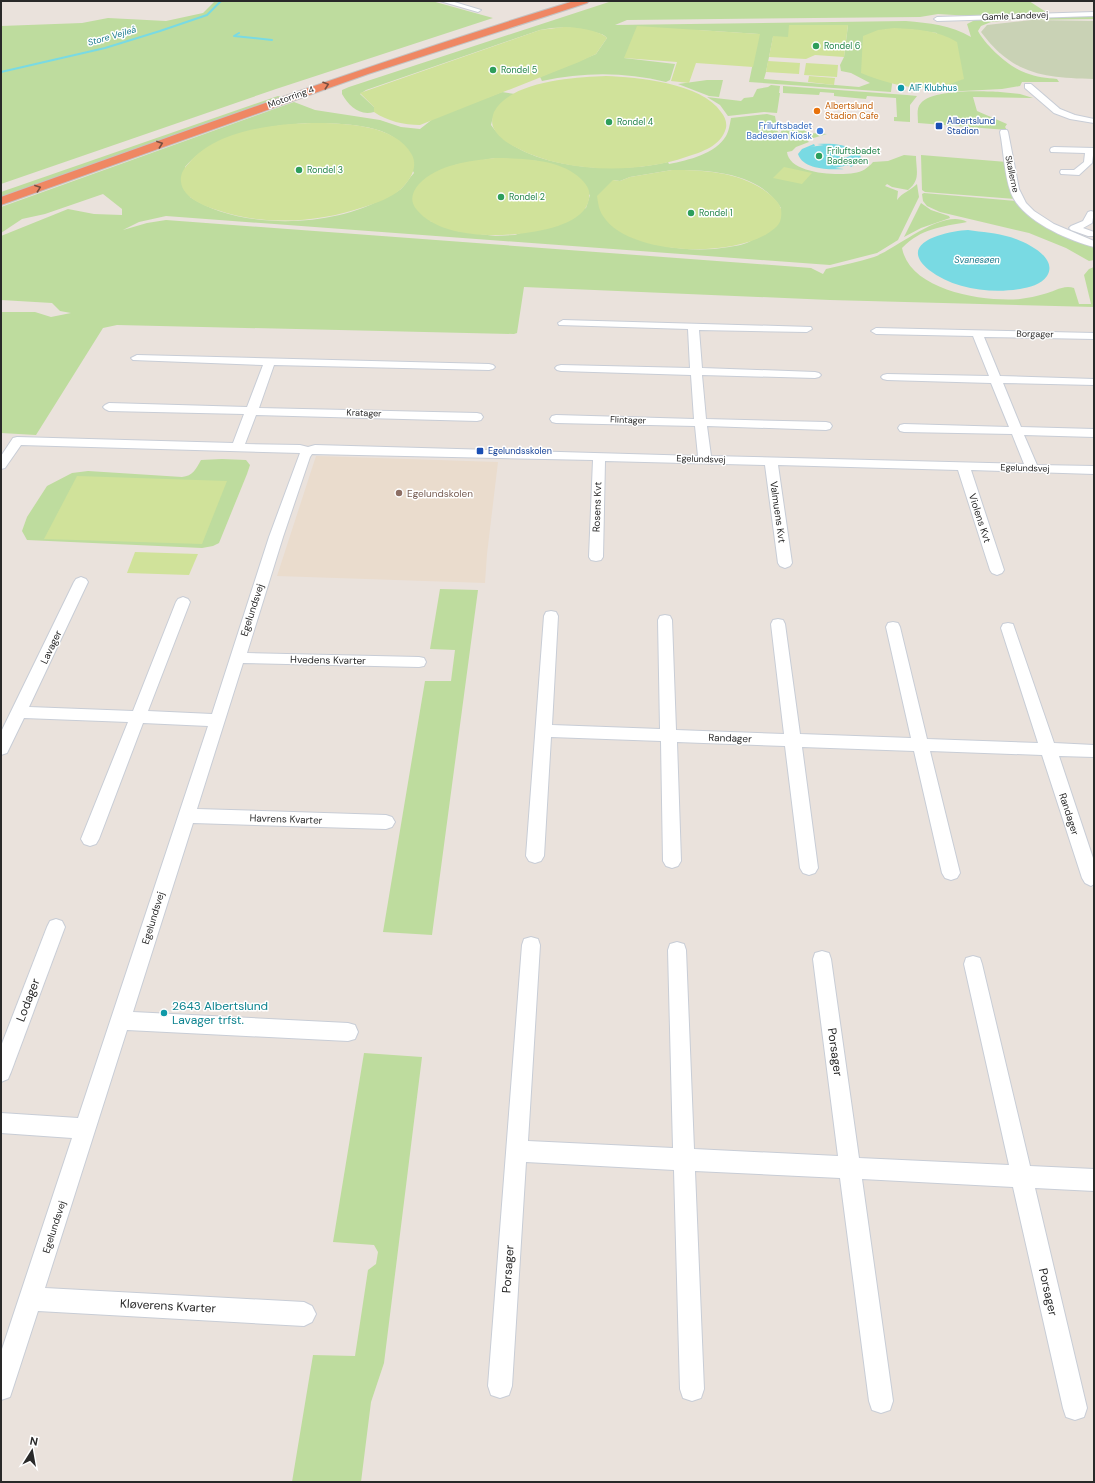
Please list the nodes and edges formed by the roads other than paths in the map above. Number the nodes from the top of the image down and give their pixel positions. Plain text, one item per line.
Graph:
1 (443, 1) edge
2 (561, 1) edge
3 (584, 1) edge
4 (593, 1) edge
5 (478, 10) dead end
6 (1094, 14) edge
7 (525, 19) junction
8 (937, 19) dead end
9 (1030, 90) dead end
10 (1094, 121) edge
11 (1004, 132) dead end
12 (1054, 150) dead end
13 (1092, 151) edge
14 (98, 154) dead end
15 (1064, 172) dead end
16 (1, 201) edge
17 (1091, 214) dead end
18 (1094, 235) edge
19 (1094, 244) edge
20 (563, 323) dead end
21 (693, 326) junction
22 (807, 329) dead end
23 (876, 331) dead end
24 (977, 333) junction
25 (1094, 336) edge
26 (138, 358) dead end
27 (270, 361) junction
28 (489, 367) dead end
29 (561, 368) dead end
30 (696, 372) junction
31 (815, 375) dead end
32 (887, 377) dead end
33 (996, 380) junction
34 (1094, 382) edge
35 (109, 407) dead end
36 (252, 410) junction
37 (477, 417) dead end
38 (556, 418) dead end
39 (700, 422) junction
40 (826, 426) dead end
41 (904, 428) dead end
42 (1017, 431) junction
43 (1094, 433) edge
44 (238, 447) junction
45 (308, 451) junction
46 (599, 456) junction
47 (705, 460) junction
48 (771, 461) junction
49 (1, 465) edge
50 (963, 466) junction
51 (1032, 468) junction
52 (1094, 470) edge
53 (596, 557) dead end
54 (785, 563) dead end
55 (997, 570) dead end
56 (81, 582) dead end
57 (183, 602) dead end
58 (550, 616) dead end
59 (665, 620) dead end
60 (778, 624) dead end
61 (893, 626) dead end
62 (1008, 628) dead end
63 (237, 658) junction
64 (419, 662) dead end
65 (20, 712) junction
66 (140, 716) junction
67 (218, 720) junction
68 (543, 731) junction
69 (668, 735) junction
70 (793, 740) junction
71 (921, 745) junction
72 (1, 749) edge
73 (1048, 749) junction
74 (1094, 751) edge
75 (187, 816) junction
76 (386, 822) dead end
77 (90, 839) dead end
78 (535, 856) dead end
79 (672, 861) dead end
80 (809, 868) dead end
81 (951, 873) dead end
82 (1090, 878) dead end
83 (56, 928) dead end
84 (531, 945) dead end
85 (677, 950) dead end
86 (822, 959) dead end
87 (973, 964) dead end
88 (120, 1021) junction
89 (348, 1032) dead end
90 (1, 1072) edge
91 (1, 1123) edge
92 (86, 1129) junction
93 (516, 1151) junction
94 (684, 1160) junction
95 (850, 1168) junction
96 (1021, 1176) junction
97 (1094, 1180) edge
98 (31, 1299) junction
99 (304, 1314) dead end
100 (500, 1386) dead end
101 (1, 1388) edge
102 (692, 1388) dead end
103 (881, 1401) dead end
104 (1074, 1408) dead end

1 - 5 street
2 - 14 highway, Motorring 4
3 - 7 highway, Motorring 4
4 - 7 highway
6 - 8 street, Gamle Landevej
16 -> 7 highway, Motorring 4
9 - 10 street
11 - 19 street, Skallerne
12 - 13 street
13 - 15 street
17 - 18 street
20 - 21 street
21 - 22 street
21 - 30 street
23 - 24 street, Borgager
24 - 25 street, Borgager
24 - 33 street
26 - 27 street
27 - 28 street
27 - 36 street
29 - 30 street
30 - 31 street
30 - 39 street
32 - 33 street
33 - 34 street
33 - 42 street
35 - 36 street, Kratager
36 - 37 street, Kratager
36 - 44 street
38 - 39 street, Flintager
39 - 40 street, Flintager
39 - 47 street
41 - 42 street
42 - 43 street
42 - 51 street
44 - 45 street, Egelundsvej
44 - 49 street, Egelundsvej
45 - 46 street, Egelundsvej
45 - 63 street, Egelundsvej
46 - 47 street, Egelundsvej
46 - 53 street, Rosens Kvt
47 - 48 street, Egelundsvej
48 - 50 street, Egelundsvej
48 - 54 street, Valmuens Kvt
50 - 51 street, Egelundsvej
50 - 55 street, Violens Kvt
51 - 52 street, Egelundsvej
56 - 65 street, Lavager
57 - 66 street
58 - 68 street
59 - 69 street
60 - 70 street
61 - 71 street
62 - 73 street, Randager
63 - 64 street, Hvedens Kvarter
63 - 67 street, Egelundsvej
65 - 66 street
65 - 72 street, Lavager
66 - 67 street
66 - 77 street
67 - 75 street, Egelundsvej
68 - 69 street, Randager
68 - 78 street
69 - 70 street, Randager
69 - 79 street
70 - 71 street, Randager
70 - 80 street
71 - 73 street, Randager
71 - 81 street
73 - 74 street, Randager
73 - 82 street, Randager
75 - 76 street, Havrens Kvarter
75 - 88 street, Egelundsvej
83 - 90 street, Lodager
84 - 93 street, Porsager
85 - 94 street
86 - 95 street, Porsager
87 - 96 street, Porsager
88 - 89 street
88 - 92 street, Egelundsvej
91 - 92 street
92 - 98 street, Egelundsvej
93 - 94 street
93 - 100 street, Porsager
94 - 95 street
94 - 102 street
95 - 96 street
95 - 103 street, Porsager
96 - 97 street
96 - 104 street, Porsager
98 - 99 street, Kløverens Kvarter
98 - 101 street, Egelundsvej

